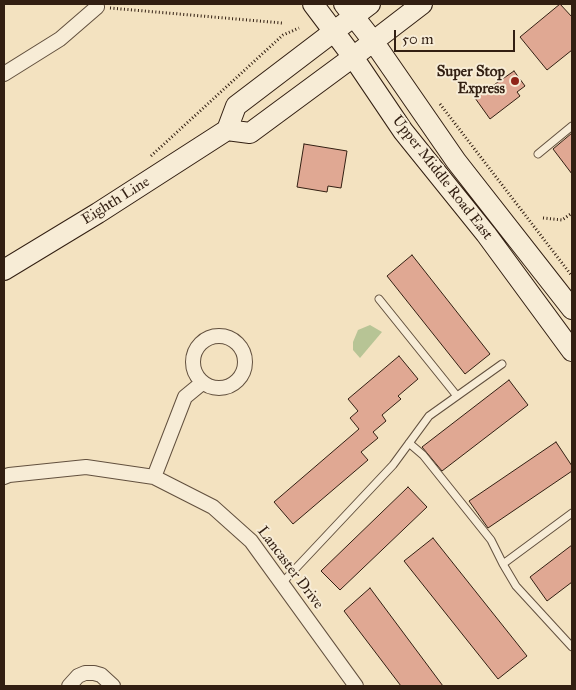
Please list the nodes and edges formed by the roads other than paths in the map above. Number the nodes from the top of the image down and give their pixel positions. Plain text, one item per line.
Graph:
1 (313, 4) edge
2 (370, 4) edge
3 (422, 4) edge
4 (96, 5) edge
5 (349, 10) edge
6 (335, 31) junction
7 (372, 41) junction
8 (353, 57) junction
9 (4, 74) edge
10 (572, 126) edge
11 (227, 130) junction
12 (538, 154) dead end
13 (4, 270) edge
14 (379, 299) dead end
15 (572, 308) edge
16 (572, 351) edge
17 (502, 364) dead end
18 (202, 383) dead end
19 (457, 396) junction
20 (410, 443) junction
21 (4, 477) edge
22 (154, 477) junction
23 (572, 513) edge
24 (502, 564) junction
25 (282, 583) junction
26 (572, 647) edge
27 (69, 686) edge
28 (113, 686) edge
29 (356, 686) edge

1 - 6 main road, Upper Middle Road East
2 - 5 main road
3 - 7 main road
4 - 9 street
5 - 6 main road
5 - 7 main road, Upper Middle Road East
6 - 8 main road, Upper Middle Road East
6 - 11 main road
7 - 8 main road
7 - 15 main road, Upper Middle Road East
8 - 11 main road
8 - 16 main road, Upper Middle Road East
10 - 12 lane
11 - 13 main road, Eighth Line
14 - 19 lane
17 - 19 lane
18 - 22 street
19 - 20 lane
20 - 24 lane
20 - 25 lane
21 - 22 street, Lancaster Drive
22 - 25 street, Lancaster Drive
23 - 24 lane
24 - 26 lane
25 - 29 street, Lancaster Drive
27 - 28 street

